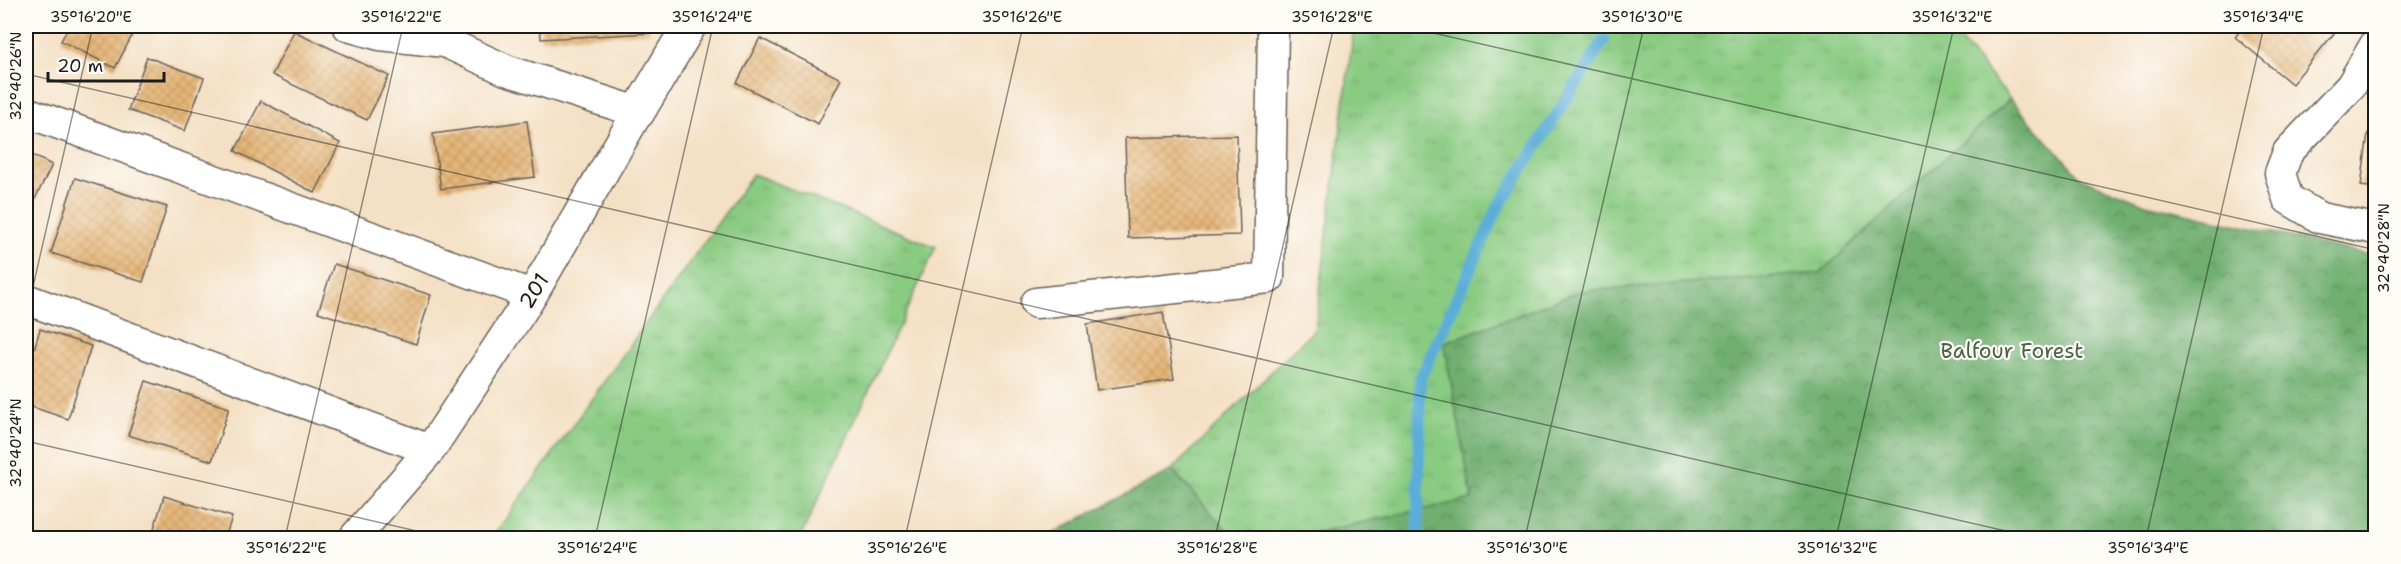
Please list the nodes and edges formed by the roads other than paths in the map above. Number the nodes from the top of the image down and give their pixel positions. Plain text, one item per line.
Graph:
1 (348, 26) edge
2 (689, 26) edge
3 (1273, 26) edge
4 (439, 34) edge
5 (2376, 44) edge
6 (26, 112) edge
7 (638, 112) junction
8 (2376, 229) edge
9 (532, 296) junction
10 (26, 299) edge
11 (1036, 303) dead end
12 (430, 450) junction
13 (354, 538) edge

1 - 4 street
2 - 7 street, 201
3 - 11 street
4 - 7 street
5 - 8 street
6 - 9 street
7 - 9 street, 201
9 - 12 street, 201
10 - 12 street
12 - 13 street, 201

